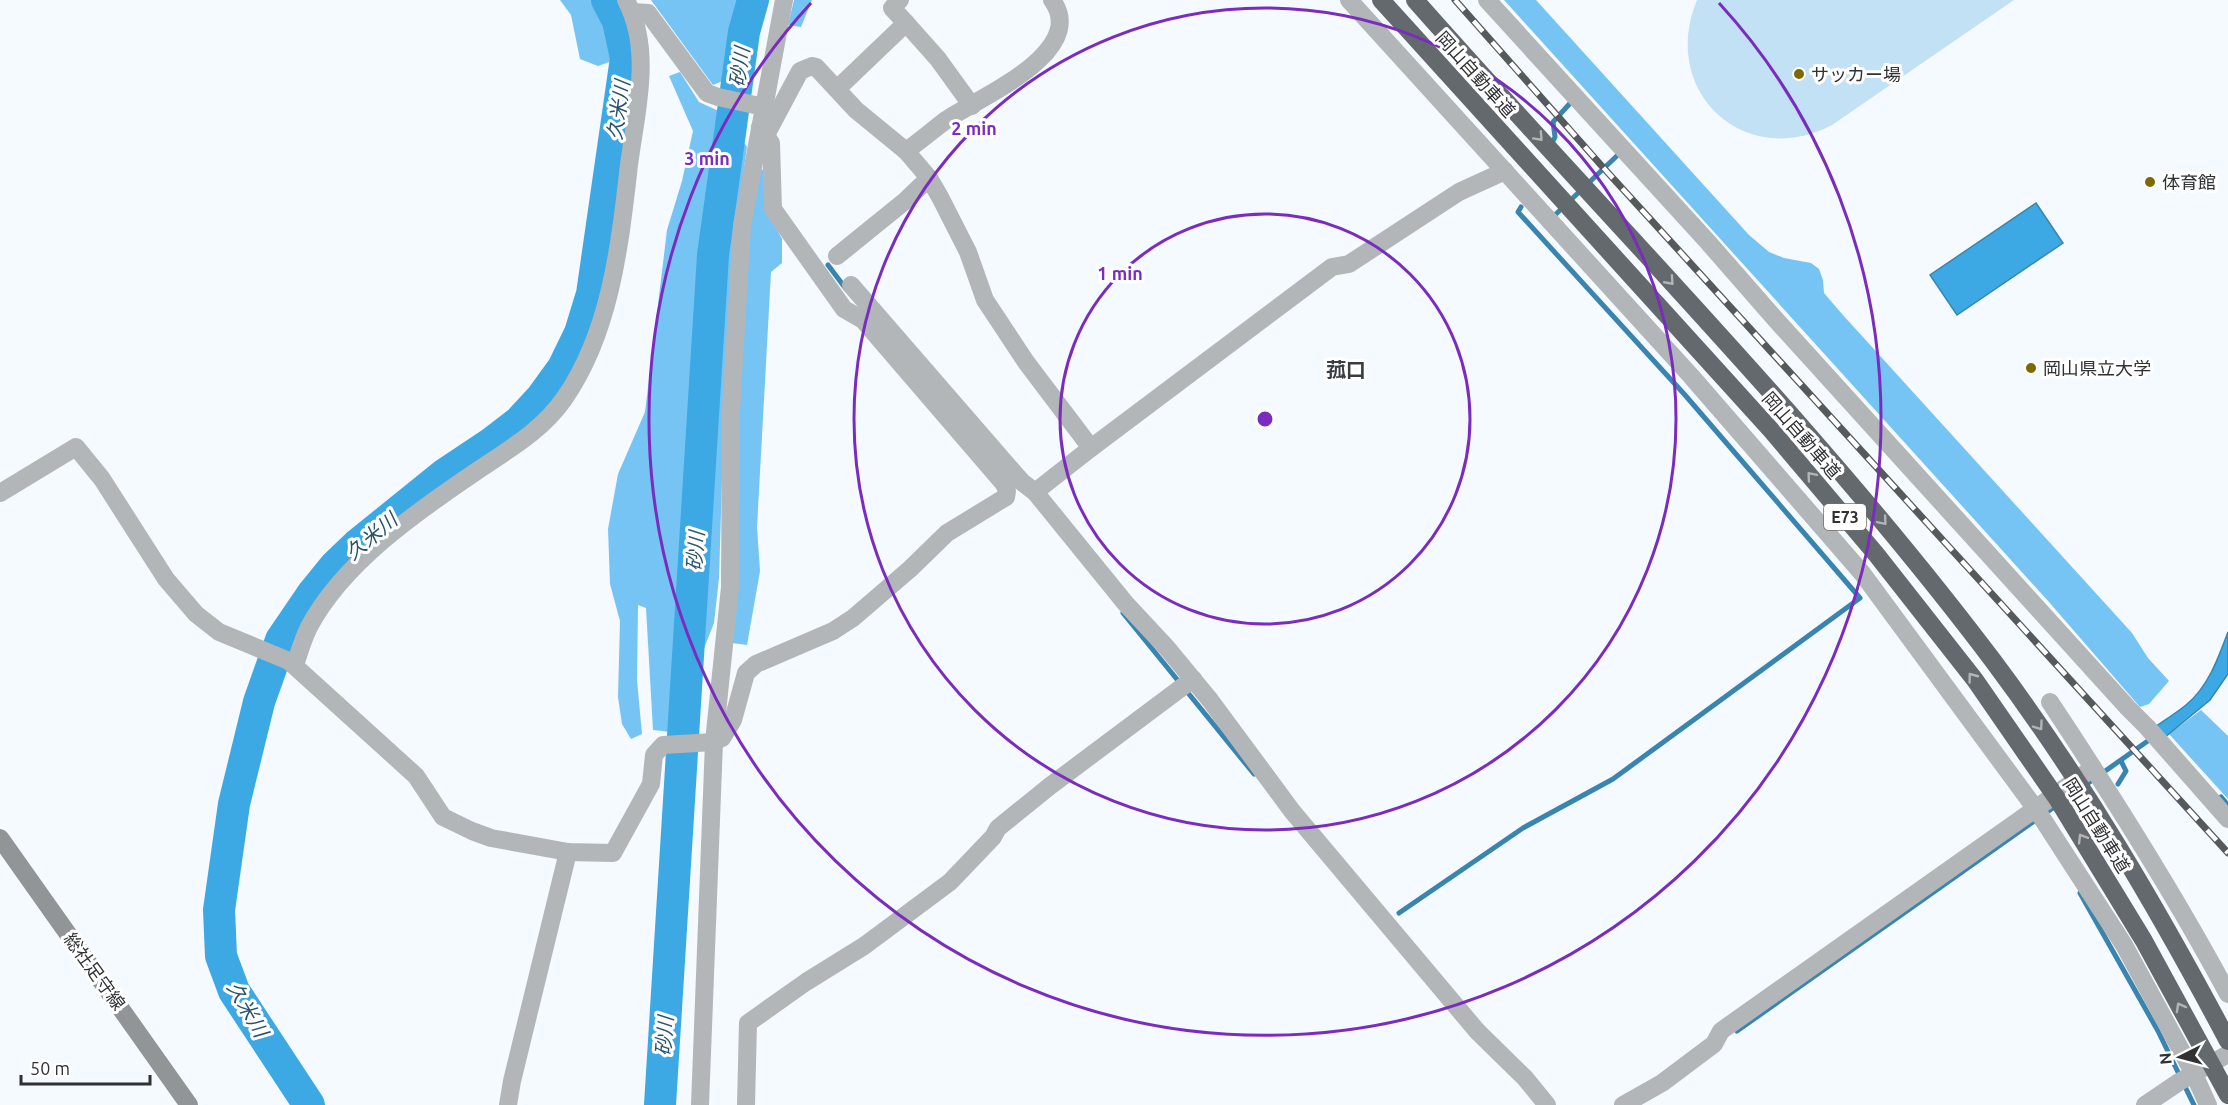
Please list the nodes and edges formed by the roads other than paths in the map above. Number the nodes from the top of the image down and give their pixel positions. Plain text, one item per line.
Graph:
1 (784, 0) edge
2 (900, 0) edge
3 (1052, 0) edge
4 (1349, 0) edge
5 (1381, 0) edge
6 (1414, 0) edge
7 (1487, 0) edge
8 (630, 6) edge
9 (906, 23) junction
10 (837, 89) junction
11 (760, 106) junction
12 (972, 106) junction
13 (763, 131) junction
14 (906, 151) junction
15 (1505, 171) junction
16 (929, 178) junction
17 (837, 256) dead end
18 (851, 285) dead end
19 (1090, 448) junction
20 (1020, 487) junction
21 (0, 492) edge
22 (292, 663) junction
23 (1186, 684) junction
24 (2050, 702) dead end
25 (706, 743) junction
26 (2098, 775) junction
27 (2040, 816) junction
28 (2228, 819) edge
29 (0, 838) edge
30 (568, 852) junction
31 (2228, 994) edge
32 (2228, 1041) edge
33 (2228, 1054) edge
34 (2186, 1078) junction
35 (2228, 1095) edge
36 (189, 1105) edge
37 (508, 1105) edge
38 (700, 1105) edge
39 (746, 1105) edge
40 (1547, 1105) edge
41 (1623, 1105) edge
42 (2145, 1105) edge
43 (2208, 1105) edge

1 - 11 street
2 - 9 street
3 - 12 street
4 - 15 street
35 -> 5 highway, 岡山自動車道 / E73, bridge
6 -> 32 highway, 岡山自動車道 / E73, bridge
7 - 28 street
8 - 11 street
8 - 22 street
9 - 10 street
9 - 12 street
10 - 13 street
10 - 14 street
11 - 13 street
12 - 14 street
13 - 20 street
13 - 25 street
14 - 16 street
15 - 19 street
15 - 27 street
16 - 17 street
16 - 19 street
18 - 20 street
19 - 20 street
20 - 23 street
20 - 25 street
21 - 22 street
22 - 30 street
23 - 39 street
23 - 40 street
24 - 26 street
25 - 30 street
25 - 38 street
26 - 27 street
26 - 31 street
27 - 34 street
27 - 41 street
29 - 36 main road, 総社足守線
30 - 37 street
33 - 34 street
34 - 42 street
34 - 43 street

